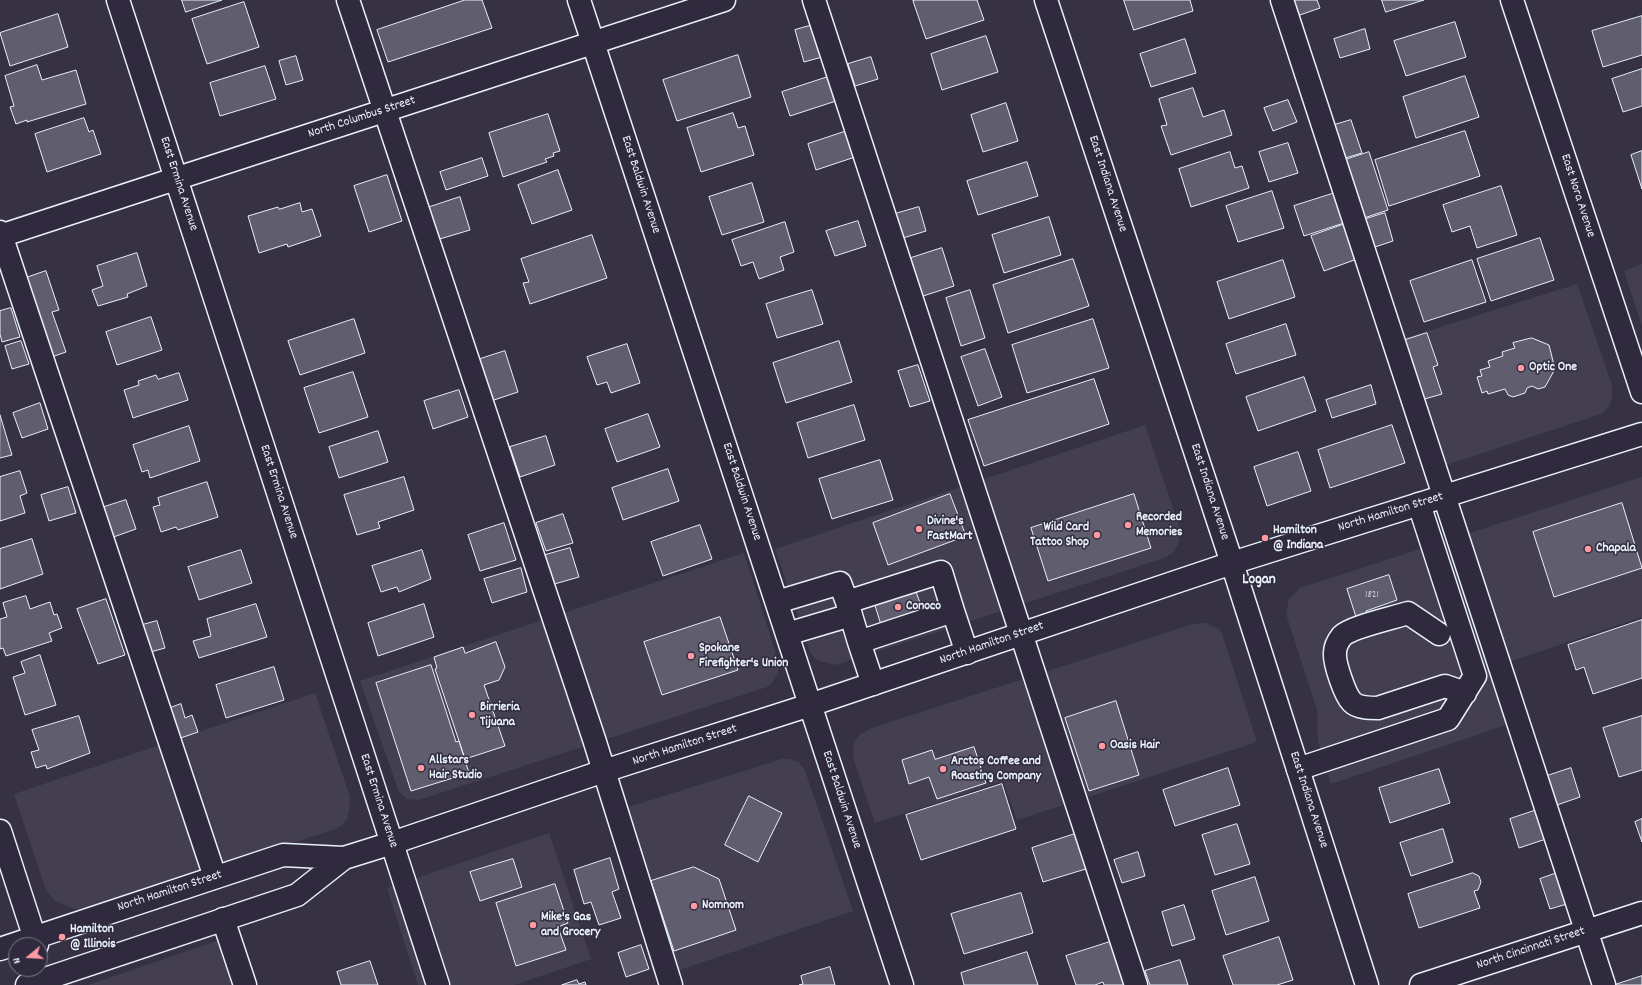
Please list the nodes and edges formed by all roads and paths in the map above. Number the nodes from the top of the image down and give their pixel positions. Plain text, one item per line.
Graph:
1 (118, 0) edge
2 (348, 0) edge
3 (579, 0) edge
4 (724, 0) edge
5 (814, 0) edge
6 (1046, 0) edge
7 (1282, 0) edge
8 (1512, 0) edge
9 (593, 44) junction
10 (383, 111) junction
11 (176, 179) junction
12 (0, 234) edge
13 (1642, 392) edge
14 (1642, 434) edge
15 (1443, 497) junction
16 (1419, 504) junction
17 (1232, 563) junction
18 (777, 602) junction
19 (849, 608) junction
20 (953, 611) junction
21 (787, 634) junction
22 (1022, 634) junction
23 (1439, 634) dead end
24 (859, 642) junction
25 (967, 652) junction
26 (1500, 668) junction
27 (873, 684) junction
28 (1470, 685) junction
29 (810, 705) junction
30 (1298, 769) junction
31 (604, 771) junction
32 (0, 832) edge
33 (392, 843) junction
34 (344, 858) junction
35 (215, 877) junction
36 (1642, 913) edge
37 (223, 919) junction
38 (1586, 931) junction
39 (34, 937) edge
40 (48, 941) edge
41 (49, 981) edge
42 (27, 985) edge
43 (245, 985) edge
44 (438, 985) edge
45 (671, 985) edge
46 (902, 985) edge
47 (1136, 985) edge
48 (1367, 985) edge
49 (1421, 985) edge
50 (1604, 985) edge

1 - 11 street, East Ermina Avenue
2 - 10 street
3 - 9 street, East Baldwin Avenue
4 - 9 street, North Columbus Street
5 - 22 street
6 - 17 street, East Indiana Avenue
7 - 15 street
8 - 13 street, East Nora Avenue
9 - 10 street, North Columbus Street
9 - 18 street, East Baldwin Avenue
10 - 11 street, North Columbus Street
10 - 31 street
11 - 12 street, North Columbus Street
11 - 33 street, East Ermina Avenue
12 - 35 street
14 - 15 street, North Hamilton Street
15 - 16 street, North Hamilton Street
15 - 26 street
16 - 17 street, North Hamilton Street
16 - 28 street
17 - 22 street, North Hamilton Street
17 - 30 street, East Indiana Avenue
18 - 19 street
18 - 21 street, East Baldwin Avenue
19 - 20 street
19 - 21 street
19 - 24 street
20 - 24 street
20 - 25 street
21 - 29 street, East Baldwin Avenue
22 - 25 street, North Hamilton Street
22 - 47 street
23 - 28 street
24 - 27 street
25 - 27 street, North Hamilton Street
26 - 28 street
26 - 38 street
27 - 29 street, North Hamilton Street
28 - 30 street
29 - 31 street, North Hamilton Street
29 - 46 street, East Baldwin Avenue
30 - 48 street, East Indiana Avenue
31 - 33 street, North Hamilton Street
31 - 45 street
32 - 39 street
33 - 34 street, North Hamilton Street
33 - 44 street, East Ermina Avenue
34 - 35 street, North Hamilton Street
34 - 37 street, North Hamilton Street
35 - 40 street, North Hamilton Street
36 - 38 street, North Cincinnati Street
37 - 41 street, North Hamilton Street
37 - 43 street
38 - 49 street, North Cincinnati Street
38 - 50 street
41 - 42 street, North Hamilton Street

